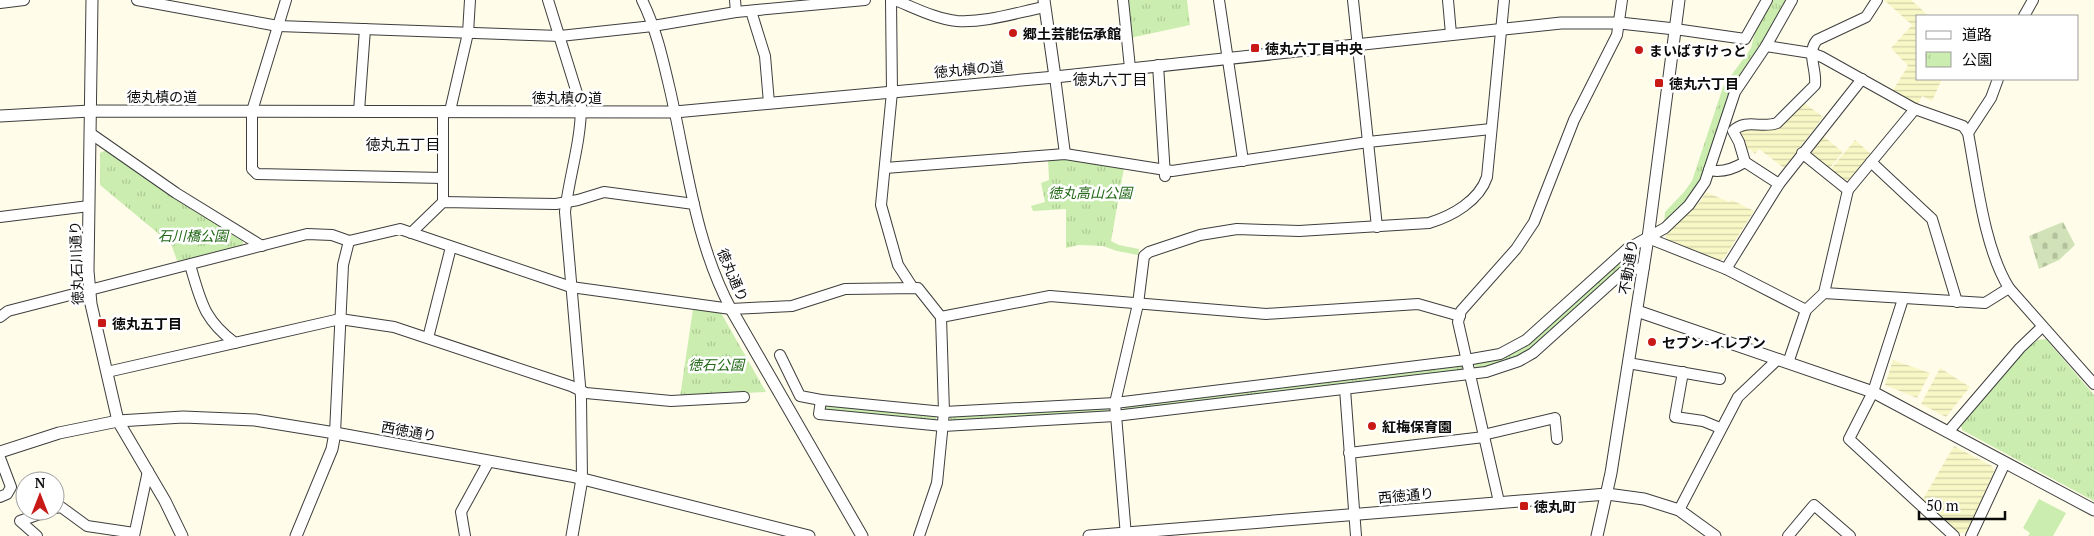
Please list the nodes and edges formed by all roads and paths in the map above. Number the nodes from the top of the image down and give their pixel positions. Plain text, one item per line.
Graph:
1 (24, 0) edge
2 (92, 0) edge
3 (137, 0) edge
4 (286, 0) edge
5 (470, 0) edge
6 (548, 0) edge
7 (642, 0) edge
8 (735, 0) edge
9 (865, 0) edge
10 (893, 0) edge
11 (1123, 0) edge
12 (1219, 0) edge
13 (1353, 0) edge
14 (1448, 0) edge
15 (1504, 0) edge
16 (1622, 0) edge
17 (1679, 0) edge
18 (1767, 0) edge
19 (1792, 0) edge
20 (1877, 0) edge
21 (2033, 0) edge
22 (166, 2) edge
23 (0, 3) edge
24 (1045, 4) edge
25 (751, 11) junction
26 (736, 12) junction
27 (2025, 15) edge
28 (1620, 23) junction
29 (278, 26) junction
30 (653, 26) junction
31 (1502, 28) junction
32 (365, 29) junction
33 (1675, 29) junction
34 (468, 32) junction
35 (1451, 34) junction
36 (560, 36) junction
37 (1358, 44) junction
38 (1766, 46) junction
39 (1811, 53) junction
40 (1227, 58) junction
41 (1158, 66) junction
42 (1130, 68) junction
43 (1055, 77) junction
44 (1862, 79) junction
45 (1998, 80) edge
46 (892, 92) junction
47 (769, 103) junction
48 (1915, 109) junction
49 (90, 111) junction
50 (252, 111) junction
51 (359, 111) junction
52 (447, 111) junction
53 (581, 112) junction
54 (675, 112) junction
55 (0, 116) edge
56 (1492, 128) junction
57 (1728, 130) junction
58 (90, 133) junction
59 (1968, 133) junction
60 (1368, 142) junction
61 (1802, 153) junction
62 (1065, 154) junction
63 (1243, 161) junction
64 (1745, 162) junction
65 (1871, 162) junction
66 (885, 168) junction
67 (1709, 170) junction
68 (1165, 174) junction
69 (443, 178) junction
70 (1779, 184) junction
71 (1848, 190) junction
72 (443, 202) junction
73 (566, 202) junction
74 (694, 204) junction
75 (89, 206) junction
76 (0, 217) edge
77 (1377, 227) junction
78 (411, 233) junction
79 (1648, 238) junction
80 (350, 241) junction
81 (262, 246) junction
82 (452, 247) junction
83 (190, 265) junction
84 (1644, 267) junction
85 (1726, 269) junction
86 (571, 286) junction
87 (914, 288) junction
88 (2009, 288) junction
89 (89, 291) junction
90 (1824, 293) junction
91 (1903, 299) junction
92 (1957, 302) junction
93 (1138, 304) junction
94 (731, 309) junction
95 (1806, 310) junction
96 (1637, 312) junction
97 (1460, 316) junction
98 (0, 317) edge
99 (941, 317) junction
100 (340, 319) junction
101 (2042, 326) junction
102 (428, 338) junction
103 (235, 343) junction
104 (780, 355) dead end
105 (1466, 360) junction
106 (1783, 361) junction
107 (1628, 363) junction
108 (107, 372) junction
109 (1683, 372) junction
110 (1469, 374) junction
111 (1720, 379) dead end
112 (2094, 384) edge
113 (1345, 389) junction
114 (580, 390) junction
115 (1873, 392) junction
116 (744, 397) dead end
117 (821, 400) junction
118 (1114, 403) junction
119 (944, 412) junction
120 (1116, 416) junction
121 (118, 421) junction
122 (943, 426) junction
123 (1720, 428) junction
124 (1948, 432) junction
125 (335, 433) junction
126 (1484, 436) junction
127 (1557, 439) dead end
128 (0, 452) edge
129 (1349, 453) junction
130 (0, 458) edge
131 (489, 461) junction
132 (2005, 463) junction
133 (148, 471) junction
134 (582, 479) junction
135 (1607, 494) junction
136 (0, 497) edge
137 (1499, 502) junction
138 (65, 508) edge
139 (1679, 510) junction
140 (2094, 510) edge
141 (1354, 514) junction
142 (20, 521) edge
143 (793, 534) edge
144 (1126, 534) edge
145 (134, 535) edge
146 (468, 535) edge
147 (37, 536) edge
148 (182, 536) edge
149 (296, 536) edge
150 (572, 536) edge
151 (809, 536) edge
152 (862, 536) edge
153 (918, 536) edge
154 (1089, 536) edge
155 (1356, 536) edge
156 (1597, 536) edge
157 (1715, 536) edge
158 (1788, 536) edge
159 (1850, 536) edge
160 (1954, 536) edge
161 (1971, 536) edge

1 - 23 street
2 - 49 street, 徳丸石川通り
3 - 22 street
4 - 29 street
5 - 34 street
6 - 36 street
7 - 30 street, 徳丸通り
8 - 26 street
9 - 25 street
10 - 24 street
10 - 46 street
11 - 42 street
12 - 40 street
13 - 37 street
14 - 35 street
15 - 31 street
16 - 28 street
17 - 33 street, 不動通り
18 - 33 street
19 - 38 street
20 - 39 street
21 - 27 street
22 - 29 street
24 - 43 street
25 - 26 street
25 - 47 street
26 - 30 street
28 - 31 street, 徳丸槙の道
28 - 33 street, 徳丸槙の道
28 - 97 street
29 - 32 street
29 - 50 street
30 - 36 street
30 - 54 street, 徳丸通り
31 - 35 street, 徳丸槙の道
31 - 56 street
32 - 34 street
32 - 51 street
33 - 79 street, 不動通り
34 - 36 street
34 - 52 street
35 - 37 street, 徳丸槙の道
36 - 53 street
37 - 40 street, 徳丸槙の道
37 - 60 street
38 - 39 street
38 - 57 street
39 - 44 street
39 - 57 street
40 - 41 street, 徳丸槙の道
40 - 63 street
41 - 42 street, 徳丸槙の道
41 - 68 street
42 - 43 street, 徳丸槙の道
43 - 46 street, 徳丸槙の道
43 - 62 street
44 - 48 street
44 - 61 street
45 - 59 street
46 - 47 street, 徳丸槙の道
46 - 66 street
47 - 54 street, 徳丸槙の道
48 - 59 street
48 - 65 street
49 - 50 street, 徳丸槙の道
49 - 55 street, 徳丸槙の道
49 - 58 street, 徳丸石川通り
50 - 51 street, 徳丸槙の道
50 - 69 street
51 - 52 street, 徳丸槙の道
52 - 53 street, 徳丸槙の道
52 - 69 street
53 - 54 street, 徳丸槙の道
53 - 73 street
54 - 74 street, 徳丸通り
56 - 60 street
56 - 77 street
57 - 64 street
57 - 67 street
58 - 75 street, 徳丸石川通り
58 - 81 street
59 - 88 street
60 - 63 street
60 - 77 street
61 - 70 street
61 - 71 street
62 - 66 street
62 - 68 street
63 - 68 street
64 - 67 street
64 - 70 street
65 - 71 street
65 - 92 street
66 - 87 street
67 - 79 street
69 - 72 street
70 - 85 street
71 - 90 street
72 - 73 street
72 - 78 street
73 - 74 street
73 - 86 street
74 - 94 street, 徳丸通り
75 - 76 street
75 - 89 street, 徳丸石川通り
77 - 93 street
78 - 80 street
78 - 82 street
79 - 84 street, 不動通り
79 - 85 street
79 - 105 street
80 - 81 street
80 - 100 street
81 - 83 street
82 - 86 street
82 - 102 street
83 - 89 street
83 - 103 street
84 - 96 street, 不動通り
84 - 110 street
85 - 95 street
86 - 94 street
86 - 114 street
87 - 94 street
87 - 99 street
88 - 92 street
88 - 101 street
89 - 98 street
89 - 108 street, 徳丸石川通り
90 - 91 street
90 - 95 street
91 - 92 street
91 - 115 street
93 - 97 street
93 - 99 street
93 - 118 street
94 - 152 street, 徳丸通り
95 - 106 street
96 - 106 street
96 - 107 street, 不動通り
97 - 105 street
99 - 119 street
100 - 102 street
100 - 103 street
100 - 125 street
101 - 112 street
101 - 124 street
102 - 114 street
103 - 108 street
104 - 117 street
105 - 110 street
105 - 118 street
106 - 115 street
106 - 123 street
107 - 109 street
107 - 135 street, 不動通り
108 - 121 street, 徳丸石川通り
109 - 111 street
109 - 123 street
110 - 113 street
110 - 126 street
113 - 120 street
113 - 129 street
114 - 116 street
114 - 134 street
115 - 124 street
115 - 160 street
117 - 119 street
117 - 122 street
118 - 119 street
118 - 120 street
119 - 122 street
120 - 122 street
120 - 144 street
121 - 125 street, 西徳通り
121 - 128 street, 西徳通り
121 - 133 street, 徳丸石川通り
122 - 153 street
123 - 139 street
124 - 132 street
125 - 131 street, 西徳通り
125 - 149 street
126 - 127 street
126 - 129 street
126 - 137 street
129 - 141 street
130 - 136 street
131 - 134 street, 西徳通り
131 - 146 street
132 - 140 street
132 - 161 street
133 - 145 street
133 - 148 street, 徳丸石川通り
134 - 143 street, 西徳通り
134 - 150 street
135 - 137 street, 西徳通り
135 - 139 street, 西徳通り
135 - 156 street, 不動通り
137 - 141 street, 西徳通り
138 - 145 street
139 - 157 street, 西徳通り
141 - 144 street, 西徳通り
141 - 155 street
142 - 147 street
143 - 151 street, 西徳通り
144 - 154 street, 西徳通り
158 - 159 street

